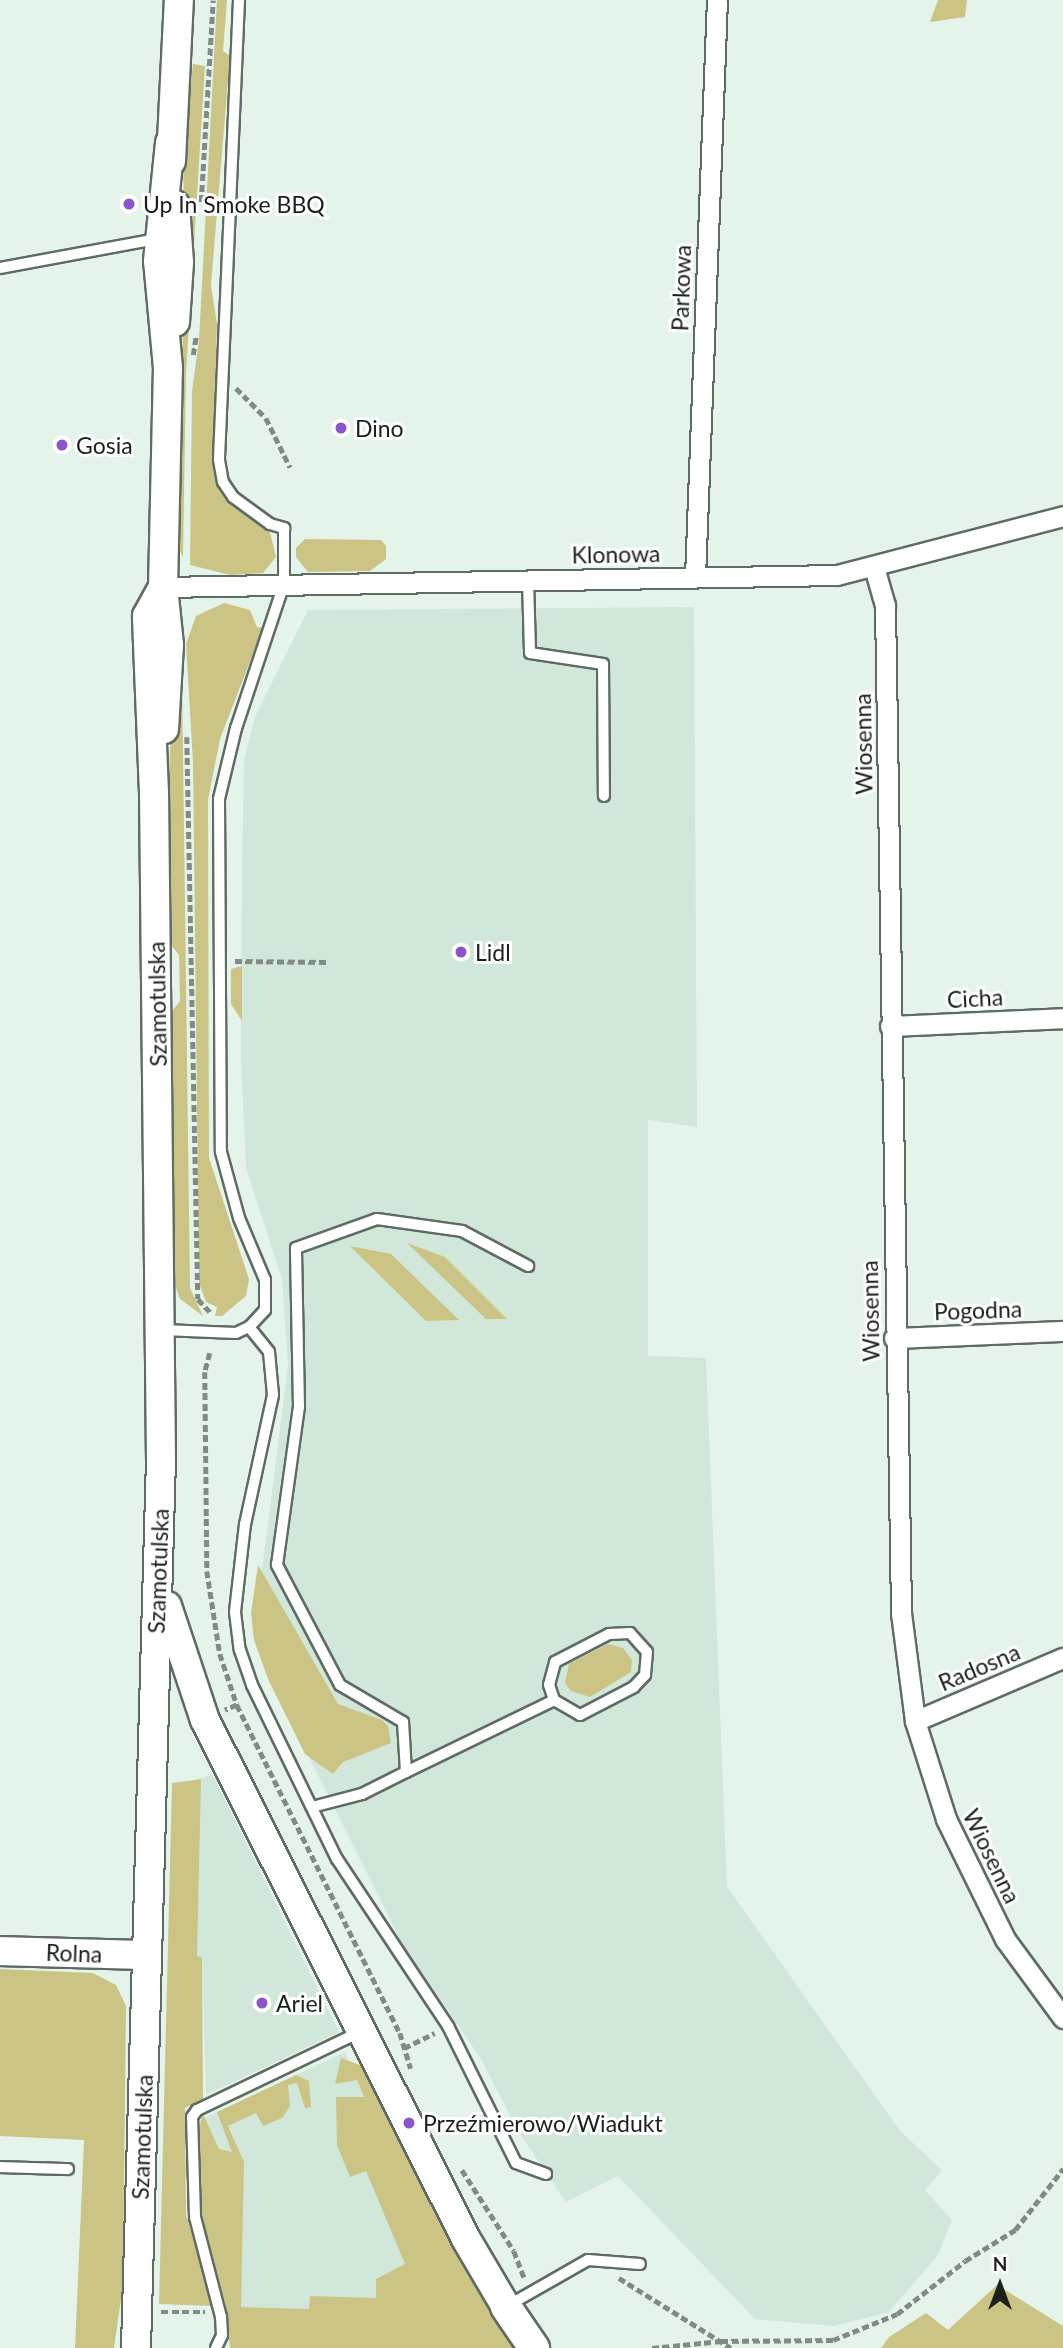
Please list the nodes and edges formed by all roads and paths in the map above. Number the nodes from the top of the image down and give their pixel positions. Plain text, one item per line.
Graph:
1 (179, 0) edge
2 (239, 0) edge
3 (717, 0) edge
4 (168, 238) junction
5 (0, 268) edge
6 (221, 373) junction
7 (290, 467) dead end
8 (1063, 516) edge
9 (874, 567) junction
10 (695, 577) junction
11 (528, 580) junction
12 (284, 584) junction
13 (163, 587) junction
14 (187, 730) dead end
15 (604, 796) dead end
16 (220, 961) junction
17 (328, 962) dead end
18 (1063, 1018) edge
19 (890, 1026) junction
20 (528, 1266) dead end
21 (210, 1312) dead end
22 (249, 1327) junction
23 (160, 1330) junction
24 (1063, 1331) edge
25 (894, 1338) junction
26 (210, 1353) dead end
27 (159, 1548) junction
28 (1063, 1658) edge
29 (554, 1700) junction
30 (237, 1705) junction
31 (215, 1716) dead end
32 (915, 1721) junction
33 (406, 1772) junction
34 (312, 1807) junction
35 (0, 1951) edge
36 (147, 1955) junction
37 (1063, 2018) edge
38 (448, 2026) junction
39 (360, 2032) junction
40 (404, 2048) junction
41 (413, 2072) dead end
42 (454, 2157) dead end
43 (0, 2166) edge
44 (68, 2169) dead end
45 (1063, 2169) edge
46 (546, 2174) dead end
47 (588, 2260) junction
48 (640, 2264) dead end
49 (517, 2300) junction
50 (161, 2312) dead end
51 (210, 2312) dead end
52 (137, 2337) edge
53 (720, 2341) junction
54 (216, 2348) edge
55 (534, 2348) edge
56 (652, 2348) edge
57 (731, 2348) edge

1 - 4 street, Szamotulska
2 - 6 lane
3 - 10 street, Parkowa
4 - 5 lane
4 - 13 street, Szamotulska
6 - 7 path
6 - 12 lane
8 - 9 street, Klonowa
9 - 10 street, Klonowa
9 - 19 street, Wiosenna
10 - 11 street, Klonowa
11 - 12 street, Klonowa
11 - 15 lane
12 - 13 street, Klonowa
12 - 16 lane
13 - 23 street, Szamotulska
14 - 21 path
16 - 17 path
16 - 22 lane
18 - 19 street, Cicha
19 - 25 street, Wiosenna
20 - 33 lane
22 - 23 lane
22 - 34 lane
23 - 27 street, Szamotulska
24 - 25 street, Pogodna
25 - 32 street, Wiosenna
26 - 30 path
27 - 36 street, Szamotulska
27 - 39 street
28 - 32 street, Radosna
29 - 29 lane
29 - 33 lane
30 - 31 path
30 - 40 path
32 - 37 street, Wiosenna
33 - 34 lane
34 - 38 lane
35 - 36 street, Rolna
36 - 52 street, Szamotulska
38 - 40 path
38 - 46 lane
39 - 49 street
39 - 54 lane
40 - 41 path
42 - 49 path
43 - 44 lane
45 - 53 path
47 - 48 lane
47 - 49 lane
47 - 53 path
49 - 55 main road
50 - 51 path
53 - 56 path
53 - 57 path

